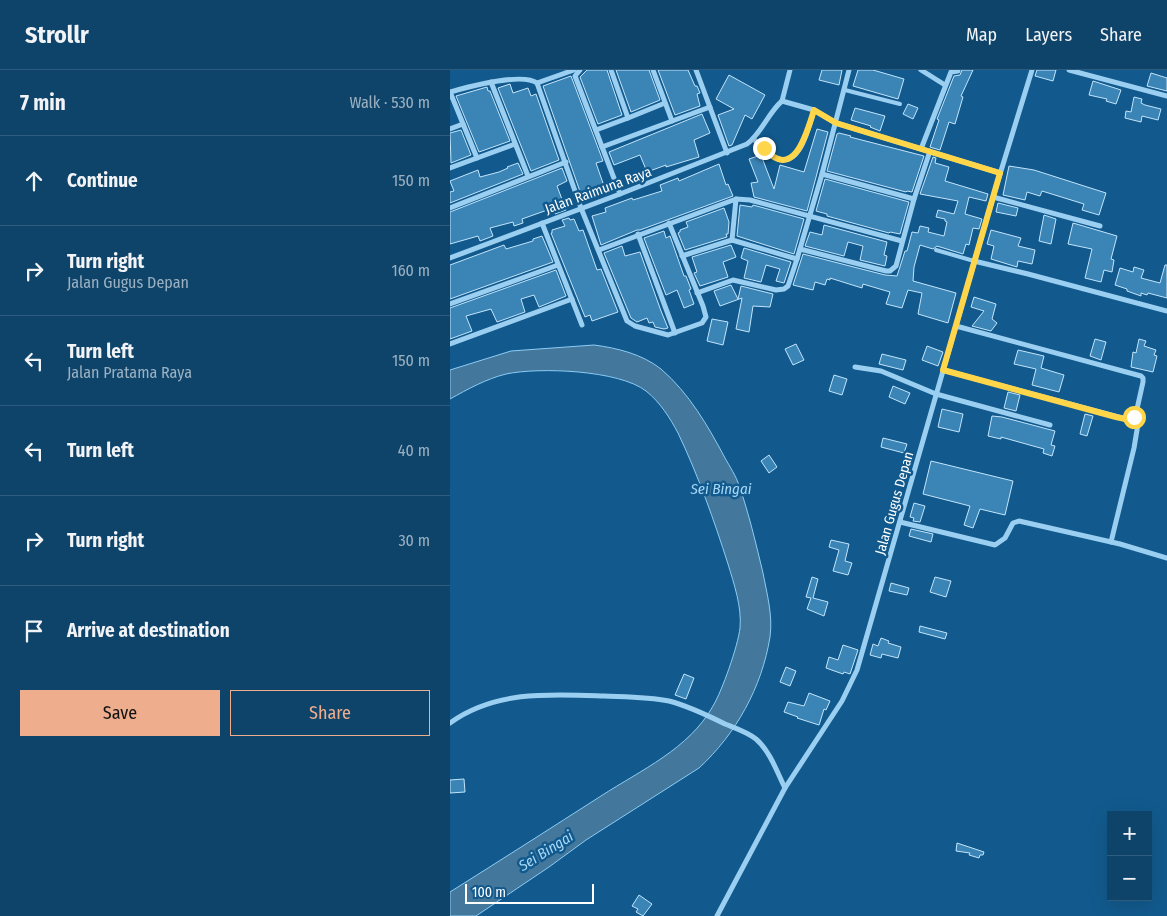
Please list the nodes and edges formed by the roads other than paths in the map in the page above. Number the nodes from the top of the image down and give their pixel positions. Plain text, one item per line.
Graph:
1 (574, 70) edge
2 (580, 70) edge
3 (611, 70) edge
4 (653, 70) edge
5 (696, 70) edge
6 (790, 70) edge
7 (849, 70) edge
8 (921, 70) edge
9 (1032, 70) edge
10 (1069, 70) edge
11 (958, 71) edge
12 (491, 82) junction
13 (537, 83) junction
14 (945, 86) junction
15 (845, 90) junction
16 (450, 92) edge
17 (1167, 96) edge
18 (782, 101) junction
19 (665, 103) junction
20 (900, 104) dead end
21 (710, 107) junction
22 (814, 110) junction
23 (628, 118) junction
24 (672, 121) junction
25 (836, 123) junction
26 (463, 124) junction
27 (450, 129) edge
28 (596, 130) junction
29 (752, 139) junction
30 (515, 144) junction
31 (602, 147) junction
32 (921, 149) junction
33 (930, 151) junction
34 (727, 152) junction
35 (477, 158) junction
36 (566, 162) junction
37 (450, 168) edge
38 (1000, 173) junction
39 (822, 174) junction
40 (528, 176) junction
41 (620, 194) junction
42 (993, 197) junction
43 (736, 199) junction
44 (914, 199) junction
45 (450, 208) edge
46 (581, 208) junction
47 (810, 216) junction
48 (542, 223) junction
49 (669, 223) junction
50 (1100, 226) dead end
51 (638, 234) junction
52 (732, 240) junction
53 (902, 241) junction
54 (800, 249) junction
55 (599, 250) junction
56 (936, 250) dead end
57 (682, 256) junction
58 (450, 258) edge
59 (797, 259) junction
60 (974, 261) junction
61 (558, 265) junction
62 (697, 292) junction
63 (572, 299) junction
64 (450, 304) edge
65 (1167, 312) edge
66 (582, 325) dead end
67 (956, 326) junction
68 (675, 333) junction
69 (450, 344) edge
70 (855, 367) dead end
71 (943, 370) junction
72 (936, 394) junction
73 (1136, 414) junction
74 (1050, 425) dead end
75 (900, 522) junction
76 (1112, 542) junction
77 (1167, 558) edge
78 (450, 723) edge
79 (785, 788) junction
80 (717, 916) edge

1 - 13 street
2 - 28 street
3 - 23 street
4 - 19 street
5 - 21 street
6 - 18 street
7 - 15 street
8 - 14 street
9 - 38 street, Jalan Gugus Depan
10 - 17 street
11 - 14 street
12 - 13 street
12 - 16 street
12 - 30 street
13 - 36 street
14 - 32 street
15 - 20 lane
15 - 25 street
16 - 26 street
18 - 22 street
18 - 29 street
19 - 23 street
19 - 24 street
21 - 24 street
21 - 34 street
22 - 25 street
22 - 29 street
23 - 28 street
24 - 31 street
25 - 32 street
25 - 39 street
26 - 27 street
26 - 35 street
28 - 31 street
29 - 34 street, Jalan Raimuna Raya
30 - 35 street
30 - 40 street
31 - 41 street
32 - 33 street
33 - 38 street
33 - 44 street
34 - 41 street, Jalan Raimuna Raya
35 - 37 street
36 - 40 street
36 - 46 street
38 - 42 street, Jalan Gugus Depan
39 - 44 street
39 - 47 street
40 - 45 street
41 - 46 street, Jalan Raimuna Raya
42 - 50 street
42 - 60 street, Jalan Gugus Depan
43 - 47 street
43 - 49 street
43 - 52 street
44 - 53 street
46 - 48 street, Jalan Raimuna Raya
46 - 55 street
47 - 53 street
47 - 54 street
48 - 58 street, Jalan Raimuna Raya
48 - 61 street
49 - 51 street
49 - 57 street
51 - 55 street
51 - 68 street
52 - 57 street
52 - 59 street
53 - 54 street
54 - 59 street
55 - 68 street
56 - 60 lane
57 - 62 street
59 - 62 street
60 - 65 street
60 - 67 street, Jalan Gugus Depan
61 - 63 street
61 - 64 street
62 - 68 street
63 - 66 street
63 - 69 street
67 - 71 street, Jalan Gugus Depan
67 - 73 street
70 - 72 street
71 - 72 street, Jalan Gugus Depan
71 - 73 street
72 - 74 street
72 - 75 street, Jalan Gugus Depan
73 - 76 street
75 - 76 street
75 - 79 street, Jalan Gugus Depan
76 - 77 street
78 - 79 street
79 - 80 street, Jalan Gugus Depan

